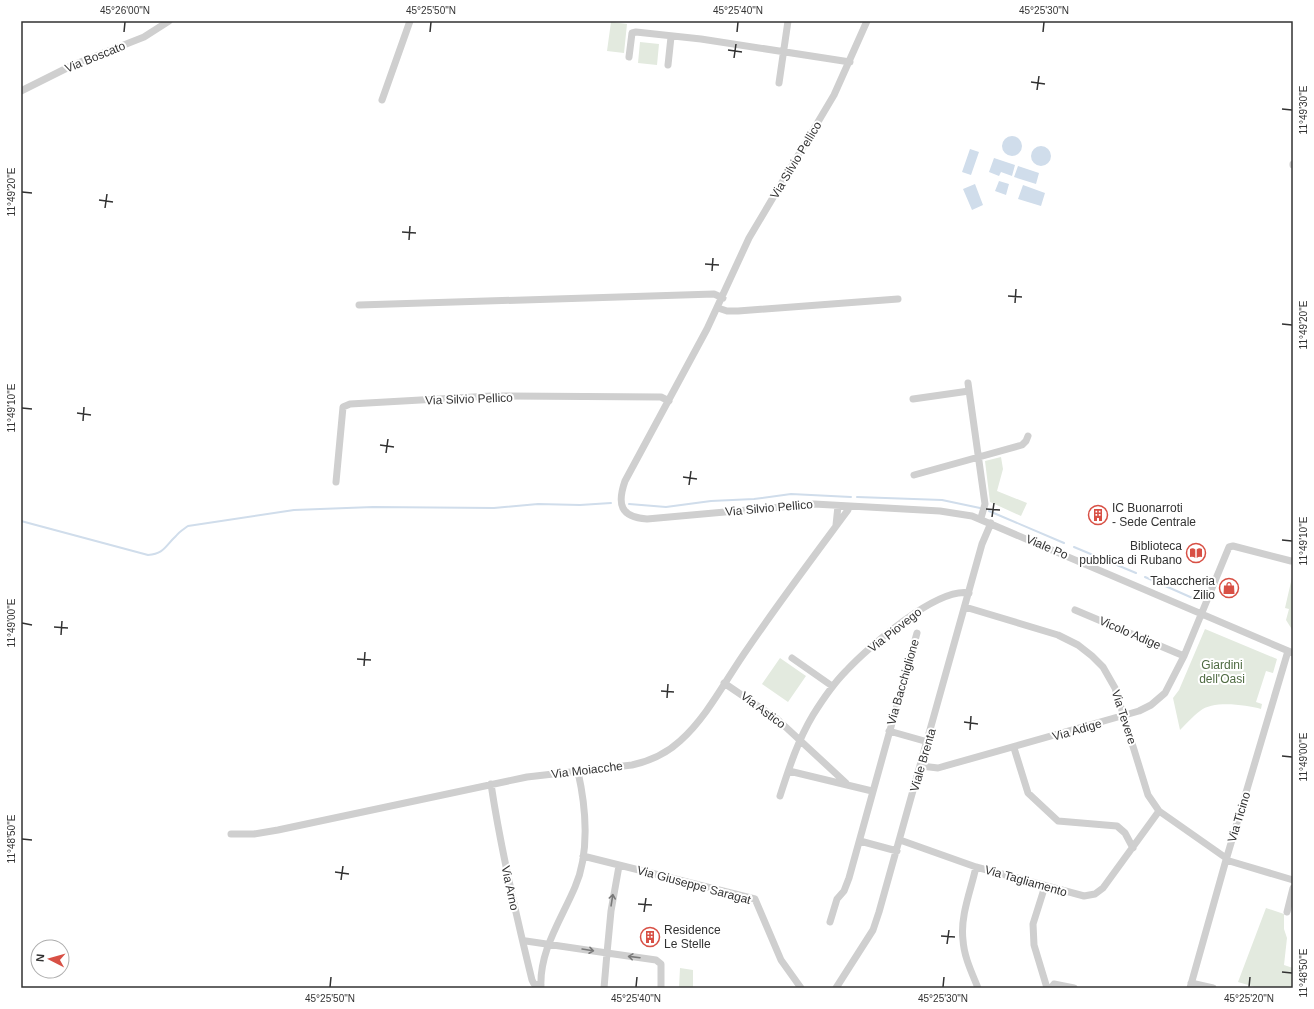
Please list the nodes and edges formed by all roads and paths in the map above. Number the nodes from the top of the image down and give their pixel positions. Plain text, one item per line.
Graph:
1 (169, 21) edge
2 (410, 21) edge
3 (788, 21) edge
4 (867, 21) edge
5 (671, 37) junction
6 (784, 53) junction
7 (629, 57) dead end
8 (850, 62) junction
9 (668, 64) dead end
10 (779, 83) dead end
11 (21, 91) edge
12 (382, 100) dead end
13 (723, 298) junction
14 (898, 299) dead end
15 (359, 305) dead end
16 (718, 308) junction
17 (968, 383) dead end
18 (969, 391) junction
19 (913, 399) dead end
20 (669, 401) junction
21 (1028, 436) dead end
22 (978, 456) junction
23 (914, 475) dead end
24 (336, 482) dead end
25 (838, 506) junction
26 (848, 506) junction
27 (981, 518) junction
28 (991, 523) junction
29 (834, 529) junction
30 (1291, 561) dead end
31 (969, 593) junction
32 (965, 607) junction
33 (1076, 610) dead end
34 (1202, 614) junction
35 (917, 633) dead end
36 (1291, 652) edge
37 (1184, 656) junction
38 (792, 658) dead end
39 (724, 683) junction
40 (832, 686) junction
41 (1125, 716) junction
42 (889, 731) junction
43 (800, 740) junction
44 (928, 742) junction
45 (1014, 748) junction
46 (921, 766) junction
47 (789, 771) junction
48 (578, 772) junction
49 (846, 783) junction
50 (492, 784) junction
51 (872, 791) junction
52 (780, 796) dead end
53 (1159, 811) junction
54 (231, 834) dead end
55 (900, 840) junction
56 (860, 841) junction
57 (1133, 848) junction
58 (897, 851) junction
59 (583, 856) junction
60 (1226, 859) junction
61 (620, 866) junction
62 (976, 867) junction
63 (1293, 880) edge
64 (1044, 886) junction
65 (1293, 888) edge
66 (1287, 912) dead end
67 (830, 922) dead end
68 (526, 941) dead end
69 (549, 944) junction
70 (606, 953) junction
71 (1191, 985) edge
72 (541, 986) edge
73 (604, 988) edge
74 (661, 988) edge
75 (801, 988) edge
76 (836, 988) edge
77 (978, 988) edge
78 (1047, 988) edge
79 (1051, 988) edge
80 (1074, 988) edge
81 (1213, 988) edge

1 - 11 street, Via Boscato
2 - 12 street
3 - 6 street
4 - 8 street, Via Silvio Pellico
5 - 6 street
5 - 7 street
5 - 9 street
6 - 8 street
6 - 10 street
8 - 13 street, Via Silvio Pellico
13 - 15 street
13 - 16 street, Via Silvio Pellico
14 - 16 street
16 - 20 street, Via Silvio Pellico
17 - 18 street
18 - 19 street
18 - 22 street
20 - 24 street, Via Silvio Pellico
20 - 25 street, Via Silvio Pellico
21 - 22 street
22 - 23 street
22 - 27 street
25 - 26 street, Via Silvio Pellico
25 - 29 street, Via Moiacche
26 - 27 street, Viale Po
26 - 29 street, Via Moiacche
27 - 28 street, Viale Po
28 - 31 street, Viale Brenta
28 - 34 street, Viale Po
29 - 39 street, Via Moiacche
30 - 34 street
31 - 32 street, Viale Brenta
31 - 40 street, Via Piovego
32 - 41 street, Via Tevere
32 - 44 street, Viale Brenta
33 - 37 street, Vicolo Adige
34 - 36 street, Viale Po
34 - 37 street, Via Adige
35 - 42 street, Via Bacchiglione
36 - 60 street, Via Ticino
37 - 41 street, Via Adige
38 - 40 street
39 - 43 street, Via Astico
39 - 48 street, Via Moiacche
40 - 43 street, Via Piovego
41 - 45 street, Via Adige
41 - 53 street, Via Tevere
42 - 44 street, Via Bacchiglione
42 - 51 street, Via Bacchiglione
43 - 47 street, Via Piovego
43 - 49 street
44 - 46 street, Viale Brenta
45 - 46 street, Via Adige
45 - 57 street
46 - 55 street, Viale Brenta
47 - 49 street
47 - 52 street, Via Piovego
48 - 50 street, Via Moiacche
48 - 59 street
49 - 51 street
50 - 54 street, Via Moiacche
50 - 72 street, Via Arno
51 - 56 street, Via Bacchiglione
53 - 57 street, Via Tagliamento
53 - 60 street, Via Tevere
55 - 58 street, Viale Brenta
55 - 62 street, Via Tagliamento
56 - 58 street
56 - 67 street, Via Bacchiglione
57 - 64 street, Via Tagliamento
58 - 76 street, Viale Brenta
59 - 61 street, Via Giuseppe Saragat
59 - 69 street
60 - 63 street, Via Tevere
60 - 71 street, Via Ticino
70 -> 61 street
61 - 75 street, Via Giuseppe Saragat
62 - 64 street, Via Tagliamento
62 - 77 street
64 - 78 street
65 - 66 street
68 - 69 street
69 -> 70 street
69 - 72 street
70 - 73 street
74 -> 70 street
71 - 81 street, Via Ticino
79 - 80 street

